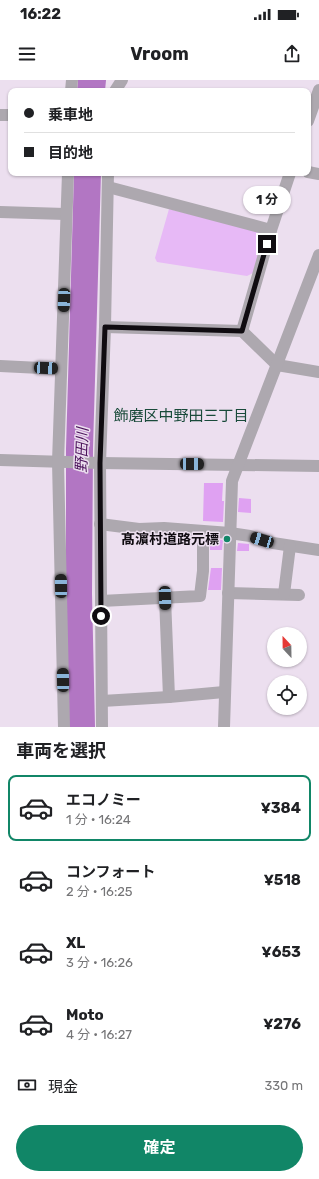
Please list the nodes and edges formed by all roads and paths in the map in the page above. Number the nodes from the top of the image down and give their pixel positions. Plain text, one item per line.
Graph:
1 (319, 90) edge
2 (311, 113) edge
3 (68, 176) edge
4 (108, 176) edge
5 (289, 176) edge
6 (108, 187) junction
7 (0, 212) edge
8 (65, 214) junction
9 (271, 230) junction
10 (319, 255) edge
11 (105, 327) junction
12 (242, 331) junction
13 (277, 365) junction
14 (0, 366) edge
15 (61, 369) junction
16 (319, 372) edge
17 (0, 460) edge
18 (58, 462) junction
19 (100, 463) junction
20 (239, 465) junction
21 (319, 466) edge
22 (100, 524) junction
23 (203, 532) junction
24 (230, 533) junction
25 (290, 546) junction
26 (319, 550) edge
27 (228, 593) junction
28 (284, 594) junction
29 (299, 595) dead end
30 (165, 598) junction
31 (101, 602) junction
32 (224, 692) junction
33 (169, 697) junction
34 (102, 701) junction
35 (64, 727) edge
36 (102, 727) edge
37 (224, 727) edge

1 - 2 street
3 - 8 street
4 - 6 street
5 - 9 street
6 - 9 street
6 - 11 street
7 - 8 street
8 - 15 street
9 - 12 street
10 - 13 street
11 - 12 street
11 - 19 street
12 - 13 street
13 - 16 street
13 - 20 street
14 - 15 street
15 - 18 street
17 - 18 street
18 - 19 street
18 - 35 street
19 - 20 street
19 - 22 street
20 - 21 street
20 - 24 street
22 - 23 street
22 - 31 street
23 - 24 street
23 - 30 street
24 - 25 street
24 - 27 street
25 - 26 street
25 - 28 street
27 - 28 street
27 - 32 street
28 - 29 street
30 - 31 street
30 - 33 street
31 - 34 street
32 - 33 street
32 - 37 street
33 - 34 street
34 - 36 street

